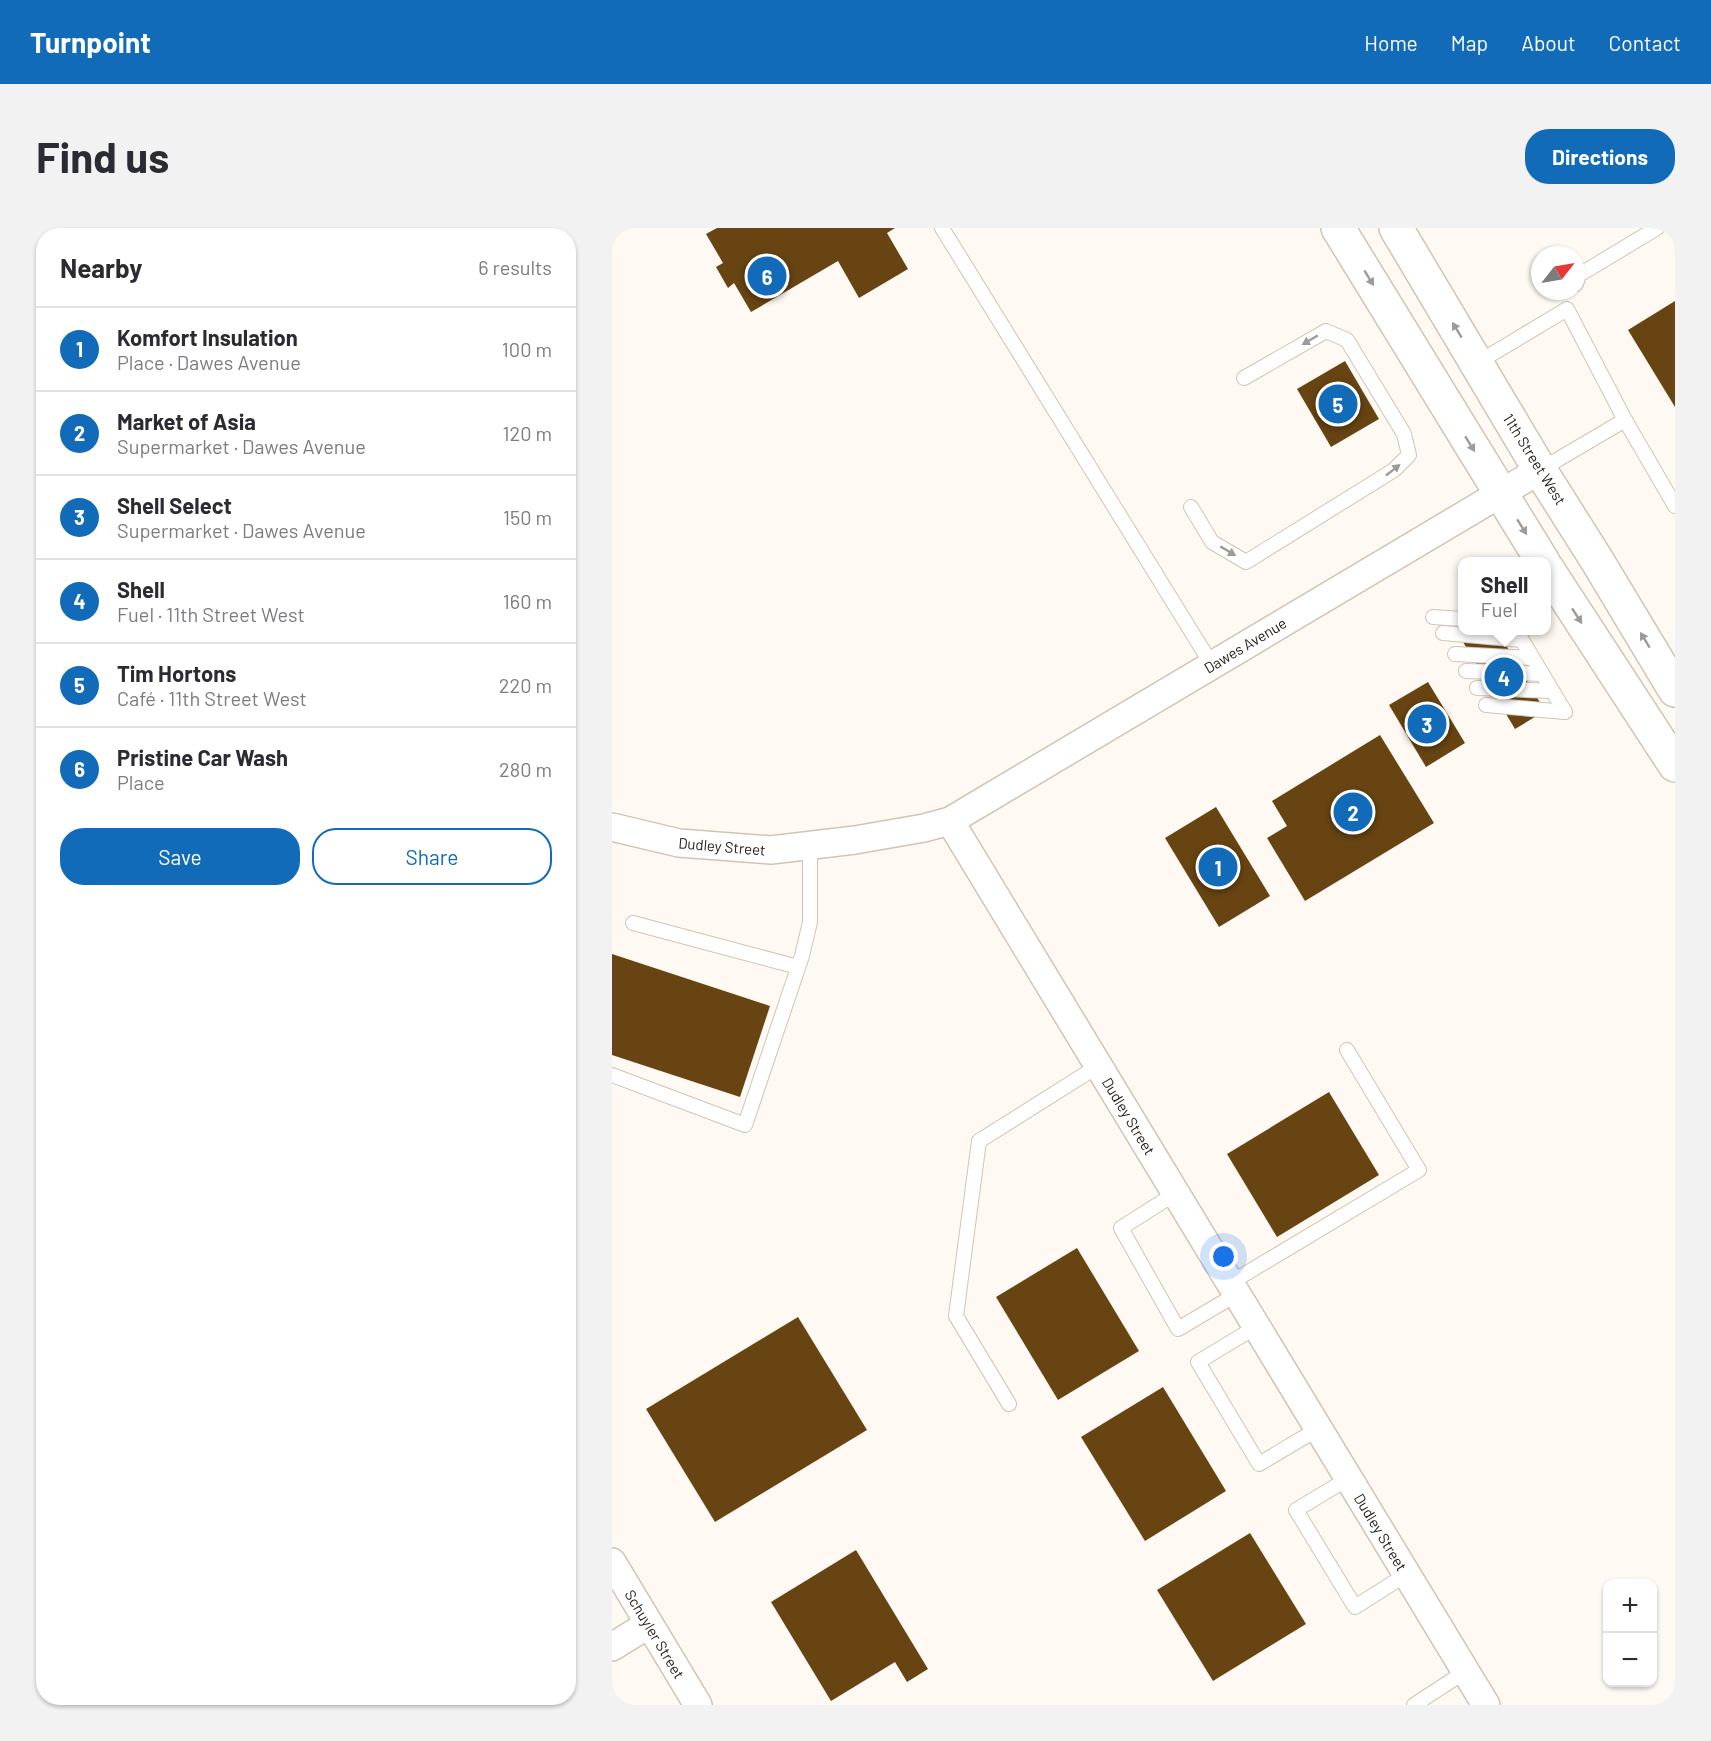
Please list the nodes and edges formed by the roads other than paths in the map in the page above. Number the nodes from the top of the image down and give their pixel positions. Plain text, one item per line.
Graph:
1 (942, 228) edge
2 (1338, 228) edge
3 (1396, 228) edge
4 (1657, 228) edge
5 (1585, 271) edge
6 (1570, 300) edge
7 (1567, 309) junction
8 (1477, 363) junction
9 (1244, 378) dead end
10 (1625, 420) junction
11 (1540, 470) junction
12 (1671, 490) edge
13 (1500, 493) junction
14 (1675, 506) edge
15 (1191, 507) dead end
16 (1540, 557) edge
17 (1551, 575) edge
18 (1433, 617) dead end
19 (1458, 619) edge
20 (1443, 633) dead end
21 (1458, 633) edge
22 (1519, 635) edge
23 (1455, 654) dead end
24 (1532, 658) junction
25 (1212, 665) junction
26 (1466, 671) dead end
27 (1542, 674) junction
28 (1477, 688) dead end
29 (1675, 690) edge
30 (1552, 691) junction
31 (1486, 705) dead end
32 (1675, 765) edge
33 (950, 821) junction
34 (612, 827) edge
35 (810, 845) junction
36 (633, 923) dead end
37 (798, 967) junction
38 (1347, 1050) dead end
39 (1098, 1066) junction
40 (612, 1076) edge
41 (1176, 1193) junction
42 (1233, 1288) junction
43 (1256, 1327) junction
44 (1009, 1404) dead end
45 (1318, 1429) junction
46 (1349, 1478) junction
47 (612, 1562) edge
48 (1407, 1574) junction
49 (649, 1624) junction
50 (612, 1647) edge
51 (1466, 1671) junction
52 (698, 1705) edge
53 (1414, 1705) edge
54 (1486, 1705) edge

1 - 25 lane
2 -> 13 main road
8 -> 3 main road, 11th Street West
4 - 5 lane
6 - 7 lane
7 - 8 lane
7 - 10 lane
8 - 11 main road, 11th Street West
15 -> 9 lane
10 - 11 lane
10 - 12 lane
11 - 13 street, Dawes Avenue
29 -> 11 main road, 11th Street West
12 - 14 lane
13 -> 16 main road
13 - 25 street, Dawes Avenue
17 -> 32 main road
18 - 19 lane
20 - 21 lane
22 - 24 lane
23 - 24 lane
24 - 27 lane
25 - 33 street, Dawes Avenue
26 - 27 lane
27 - 30 lane
28 - 30 lane
30 - 31 lane
33 - 35 street, Dudley Street
33 - 39 street, Dudley Street
34 - 35 street, Dudley Street
35 - 37 lane
36 - 37 lane
37 - 40 lane
38 - 42 lane
39 - 41 street, Dudley Street
39 - 44 lane
41 - 42 street, Dudley Street
41 - 42 lane
42 - 43 street, Dudley Street
43 - 45 street, Dudley Street
43 - 45 lane
45 - 46 street, Dudley Street
46 - 48 street, Dudley Street
46 - 48 lane
47 - 49 street, Schuyler Street
48 - 51 street, Dudley Street
49 - 50 street
49 - 52 street, Schuyler Street
51 - 53 lane
51 - 54 street, Dudley Street

